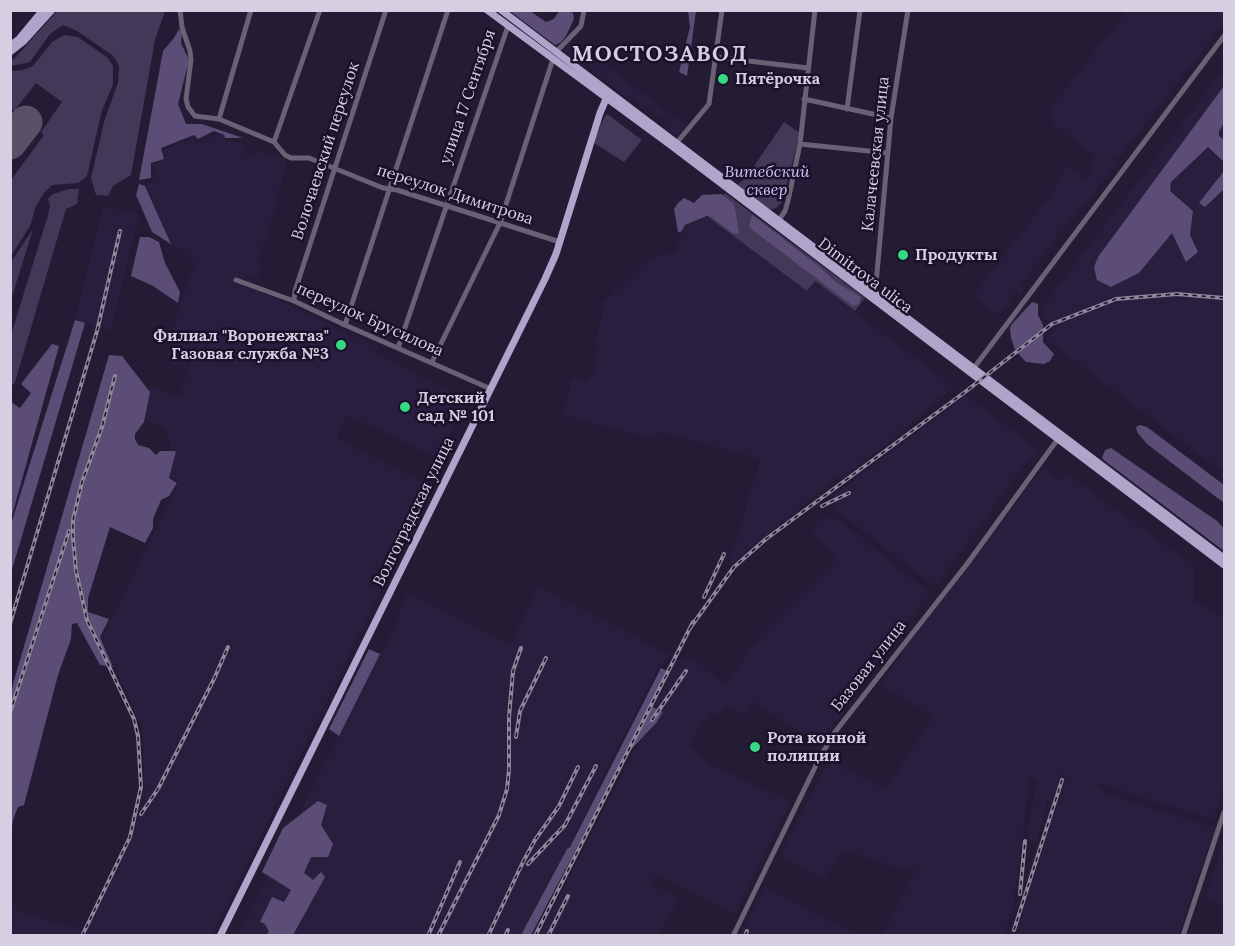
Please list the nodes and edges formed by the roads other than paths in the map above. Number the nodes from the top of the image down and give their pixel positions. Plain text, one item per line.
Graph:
1 (44, 10) edge
2 (52, 10) edge
3 (180, 10) edge
4 (251, 10) edge
5 (320, 10) edge
6 (386, 10) edge
7 (448, 10) edge
8 (488, 10) edge
9 (501, 10) edge
10 (584, 10) edge
11 (722, 10) edge
12 (815, 10) edge
13 (860, 10) edge
14 (908, 10) edge
15 (508, 26) junction
16 (1224, 36) edge
17 (10, 46) edge
18 (10, 52) edge
19 (554, 56) junction
20 (715, 57) junction
21 (807, 68) junction
22 (608, 95) junction
23 (804, 99) junction
24 (848, 109) junction
25 (891, 118) junction
26 (219, 119) junction
27 (274, 142) junction
28 (800, 144) junction
29 (675, 145) junction
30 (888, 153) junction
31 (336, 168) junction
32 (391, 189) junction
33 (446, 204) junction
34 (780, 220) junction
35 (500, 223) junction
36 (560, 242) junction
37 (236, 280) dead end
38 (874, 297) junction
39 (294, 301) junction
40 (345, 325) junction
41 (398, 348) junction
42 (432, 362) junction
43 (973, 369) junction
44 (491, 389) junction
45 (1060, 437) junction
46 (1224, 558) edge
47 (1224, 565) edge
48 (1224, 812) edge
49 (220, 936) edge
50 (733, 936) edge
51 (1183, 936) edge

1 - 17 main road
2 - 18 main road
3 - 26 street, переулок Димитрова
4 - 26 street
5 - 27 street
6 - 31 street, Волочаевский переулок
7 - 32 street
8 - 15 main road, Dimitrova ulica
9 - 19 main road, Dimitrova ulica
10 - 19 street
11 - 20 street
12 - 21 street
13 - 24 street
14 - 25 street, Калачеевская улица
15 - 19 main road, Dimitrova ulica
15 - 33 street, улица 17 Сентября
16 - 43 street
19 - 22 main road, Dimitrova ulica
19 - 35 street
20 - 21 street
20 - 29 street
21 - 23 street
22 - 29 main road, Dimitrova ulica
22 - 36 main road, Волгоградская улица
23 - 24 street
23 - 28 street
24 - 25 street
25 - 30 street, Калачеевская улица
26 - 27 street, переулок Димитрова
27 - 31 street, переулок Димитрова
28 - 30 street
28 - 34 street
29 - 34 main road, Dimitrova ulica
29 - 38 main road, Dimitrova ulica
30 - 38 street, Калачеевская улица
31 - 32 street, переулок Димитрова
31 - 39 street, Волочаевский переулок
32 - 33 street, переулок Димитрова
32 - 40 street
33 - 35 street, переулок Димитрова
33 - 41 street, улица 17 Сентября
34 - 38 main road, Dimitrova ulica
35 - 36 street, переулок Димитрова
35 - 42 street
36 - 44 main road, Волгоградская улица
37 - 39 street, переулок Брусилова
38 - 43 main road, Dimitrova ulica
38 - 45 main road, Dimitrova ulica
39 - 40 street, переулок Брусилова
40 - 41 street, переулок Брусилова
41 - 42 street, переулок Брусилова
42 - 44 street, переулок Брусилова
43 - 45 main road, Dimitrova ulica
44 - 49 main road, Волгоградская улица
45 - 46 main road, Dimitrova ulica
45 - 47 main road, Dimitrova ulica
45 - 50 street, Базовая улица
48 - 51 street

